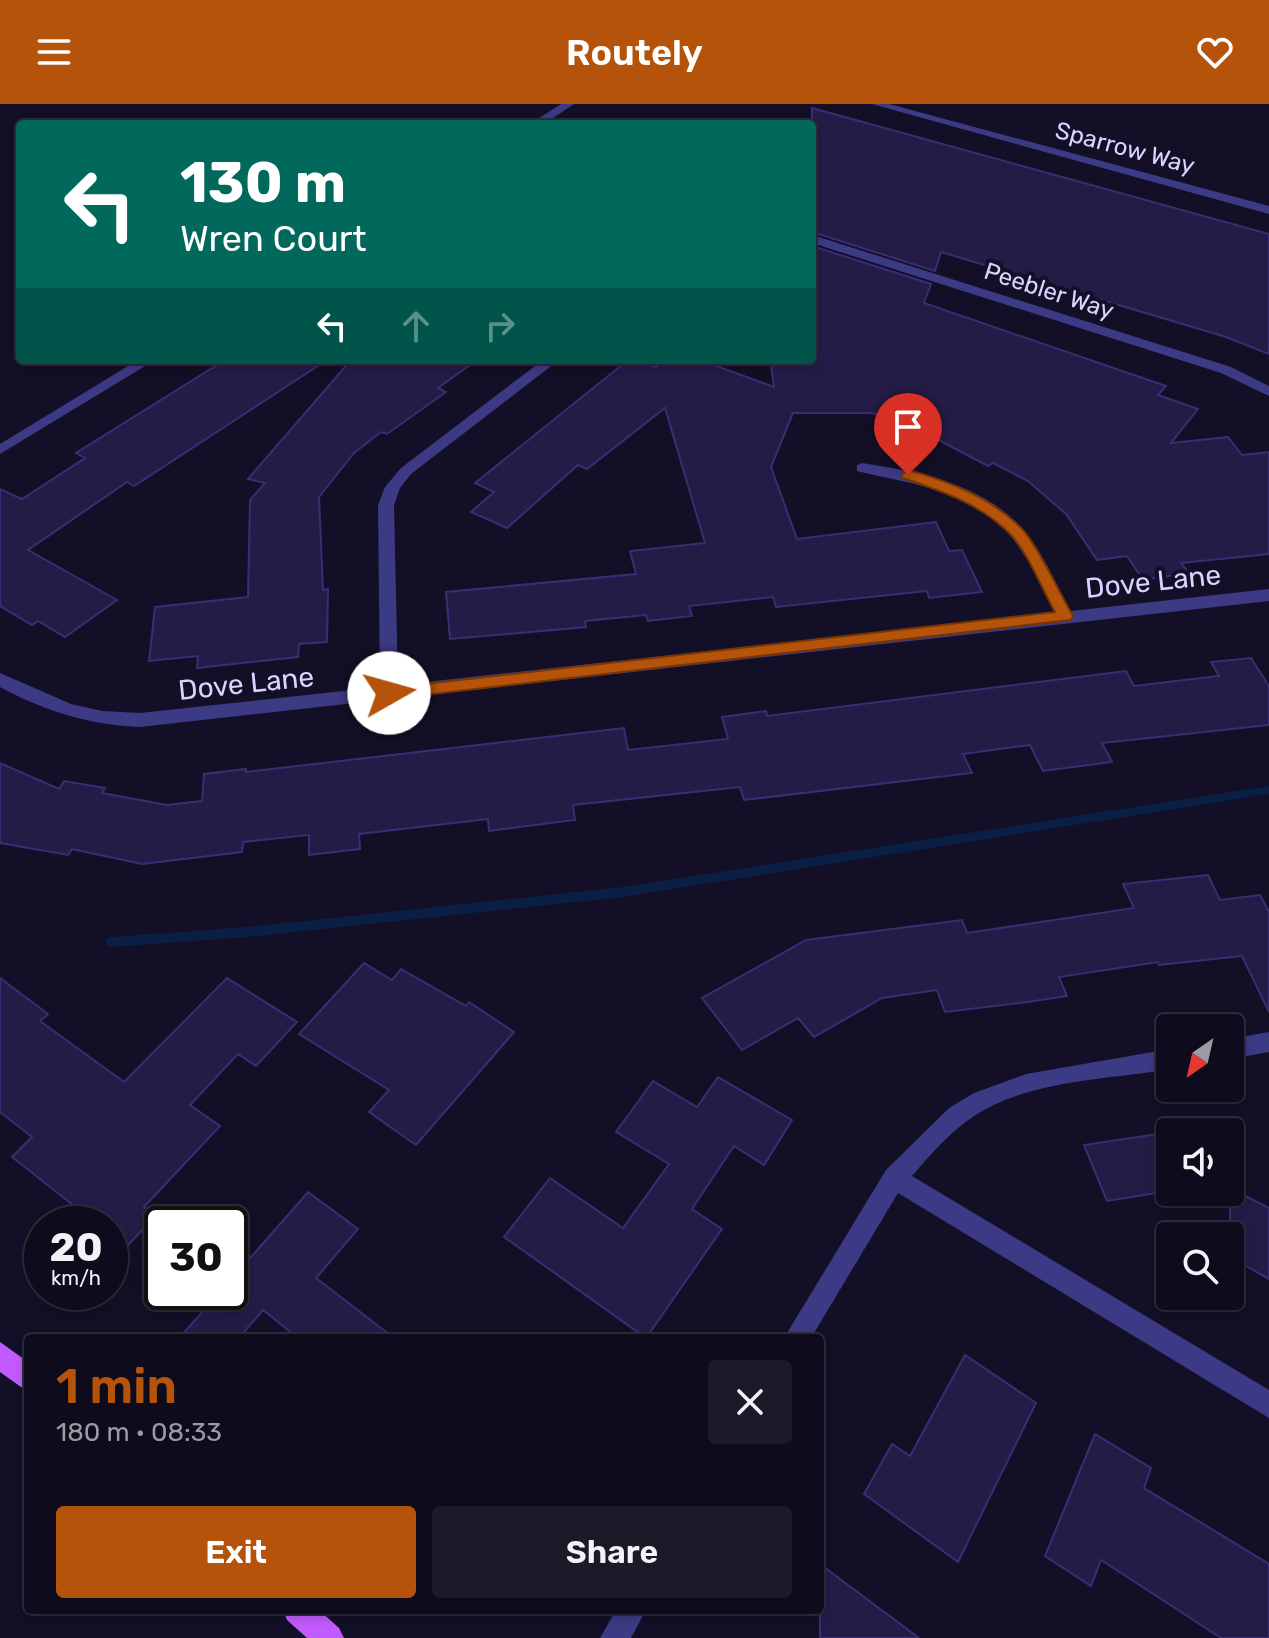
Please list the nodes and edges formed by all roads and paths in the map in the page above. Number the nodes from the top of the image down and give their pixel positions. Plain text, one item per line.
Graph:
1 (569, 104) edge
2 (877, 104) edge
3 (543, 120) edge
4 (1269, 210) edge
5 (816, 240) edge
6 (141, 364) edge
7 (547, 364) edge
8 (1269, 392) edge
9 (0, 450) edge
10 (862, 468) dead end
11 (1269, 595) edge
12 (1065, 616) junction
13 (0, 679) edge
14 (389, 693) junction
15 (1269, 1042) edge
16 (1244, 1046) edge
17 (1156, 1061) edge
18 (894, 1178) junction
19 (799, 1334) edge
20 (0, 1355) edge
21 (24, 1376) edge
22 (1269, 1405) edge
23 (302, 1614) edge
24 (630, 1614) edge
25 (329, 1638) edge
26 (615, 1638) edge

1 - 3 street
2 - 4 street, Sparrow Way
5 - 8 street, Peebler Way
6 - 9 street
7 - 14 street
10 - 12 street
11 - 12 street, Dove Lane
12 - 14 street, Dove Lane
13 - 14 street, Dove Lane
15 - 16 street
17 - 18 street
18 - 19 street
18 - 22 street
20 - 21 main road
23 - 25 main road
24 - 26 street

